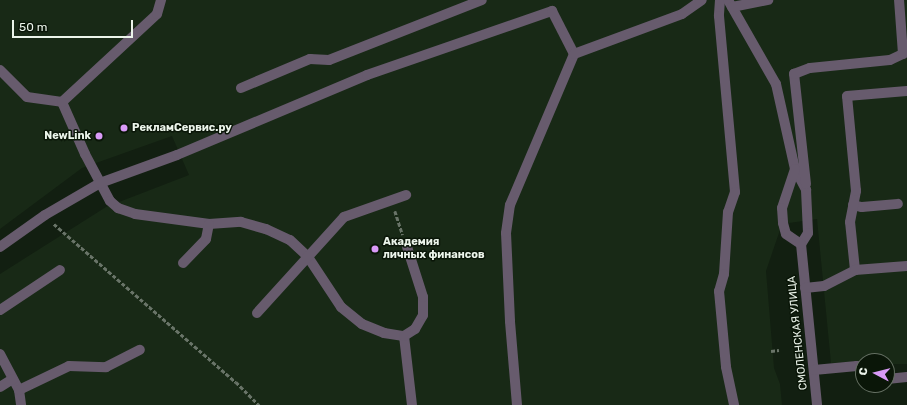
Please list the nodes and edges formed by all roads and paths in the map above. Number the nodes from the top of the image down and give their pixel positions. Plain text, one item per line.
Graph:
1 (161, 0) edge
2 (482, 0) edge
3 (702, 0) edge
4 (720, 0) edge
5 (768, 0) edge
6 (899, 0) edge
7 (730, 4) edge
8 (574, 54) junction
9 (0, 70) edge
10 (241, 88) dead end
11 (907, 91) edge
12 (62, 102) junction
13 (795, 169) junction
14 (100, 183) junction
15 (806, 190) junction
16 (406, 195) dead end
17 (391, 200) junction
18 (898, 204) dead end
19 (853, 205) junction
20 (45, 215) junction
21 (210, 224) junction
22 (800, 244) junction
23 (0, 247) edge
24 (407, 247) joint
25 (308, 257) junction
26 (183, 263) dead end
27 (907, 266) edge
28 (60, 270) dead end
29 (855, 270) junction
30 (805, 288) junction
31 (0, 310) edge
32 (257, 313) dead end
33 (404, 336) junction
34 (140, 350) dead end
35 (779, 350) dead end
36 (771, 351) dead end
37 (0, 354) edge
38 (855, 366) edge
39 (814, 370) junction
40 (907, 377) edge
41 (895, 378) edge
42 (13, 379) junction
43 (0, 387) edge
44 (19, 390) junction
45 (20, 405) edge
46 (259, 405) edge
47 (412, 405) edge
48 (517, 405) edge
49 (734, 405) edge
50 (817, 405) edge

1 - 12 street
2 - 10 street
3 - 8 street
4 - 49 street
5 - 7 street
6 - 15 street
7 - 13 street
8 - 14 street
8 - 48 street
9 - 12 street
11 - 19 street
12 - 14 street
13 - 15 street
13 - 22 street
14 - 20 street
14 - 21 street
15 - 22 street
16 - 17 street
17 - 24 path
17 - 25 street
18 - 19 street
19 - 29 street
20 - 23 street
20 - 46 path
21 - 25 street
21 - 26 street
22 - 30 street, СМОЛЕНСКАЯ УЛИЦА
24 - 33 street
25 - 32 street
25 - 33 street
27 - 29 street
28 - 31 street
29 - 30 street
30 - 39 street, СМОЛЕНСКАЯ УЛИЦА
33 - 47 street
34 - 44 street
35 - 36 path
37 - 42 street
38 - 39 street
39 - 50 street, СМОЛЕНСКАЯ УЛИЦА
40 - 41 street
42 - 43 street
42 - 44 street
44 - 45 street

